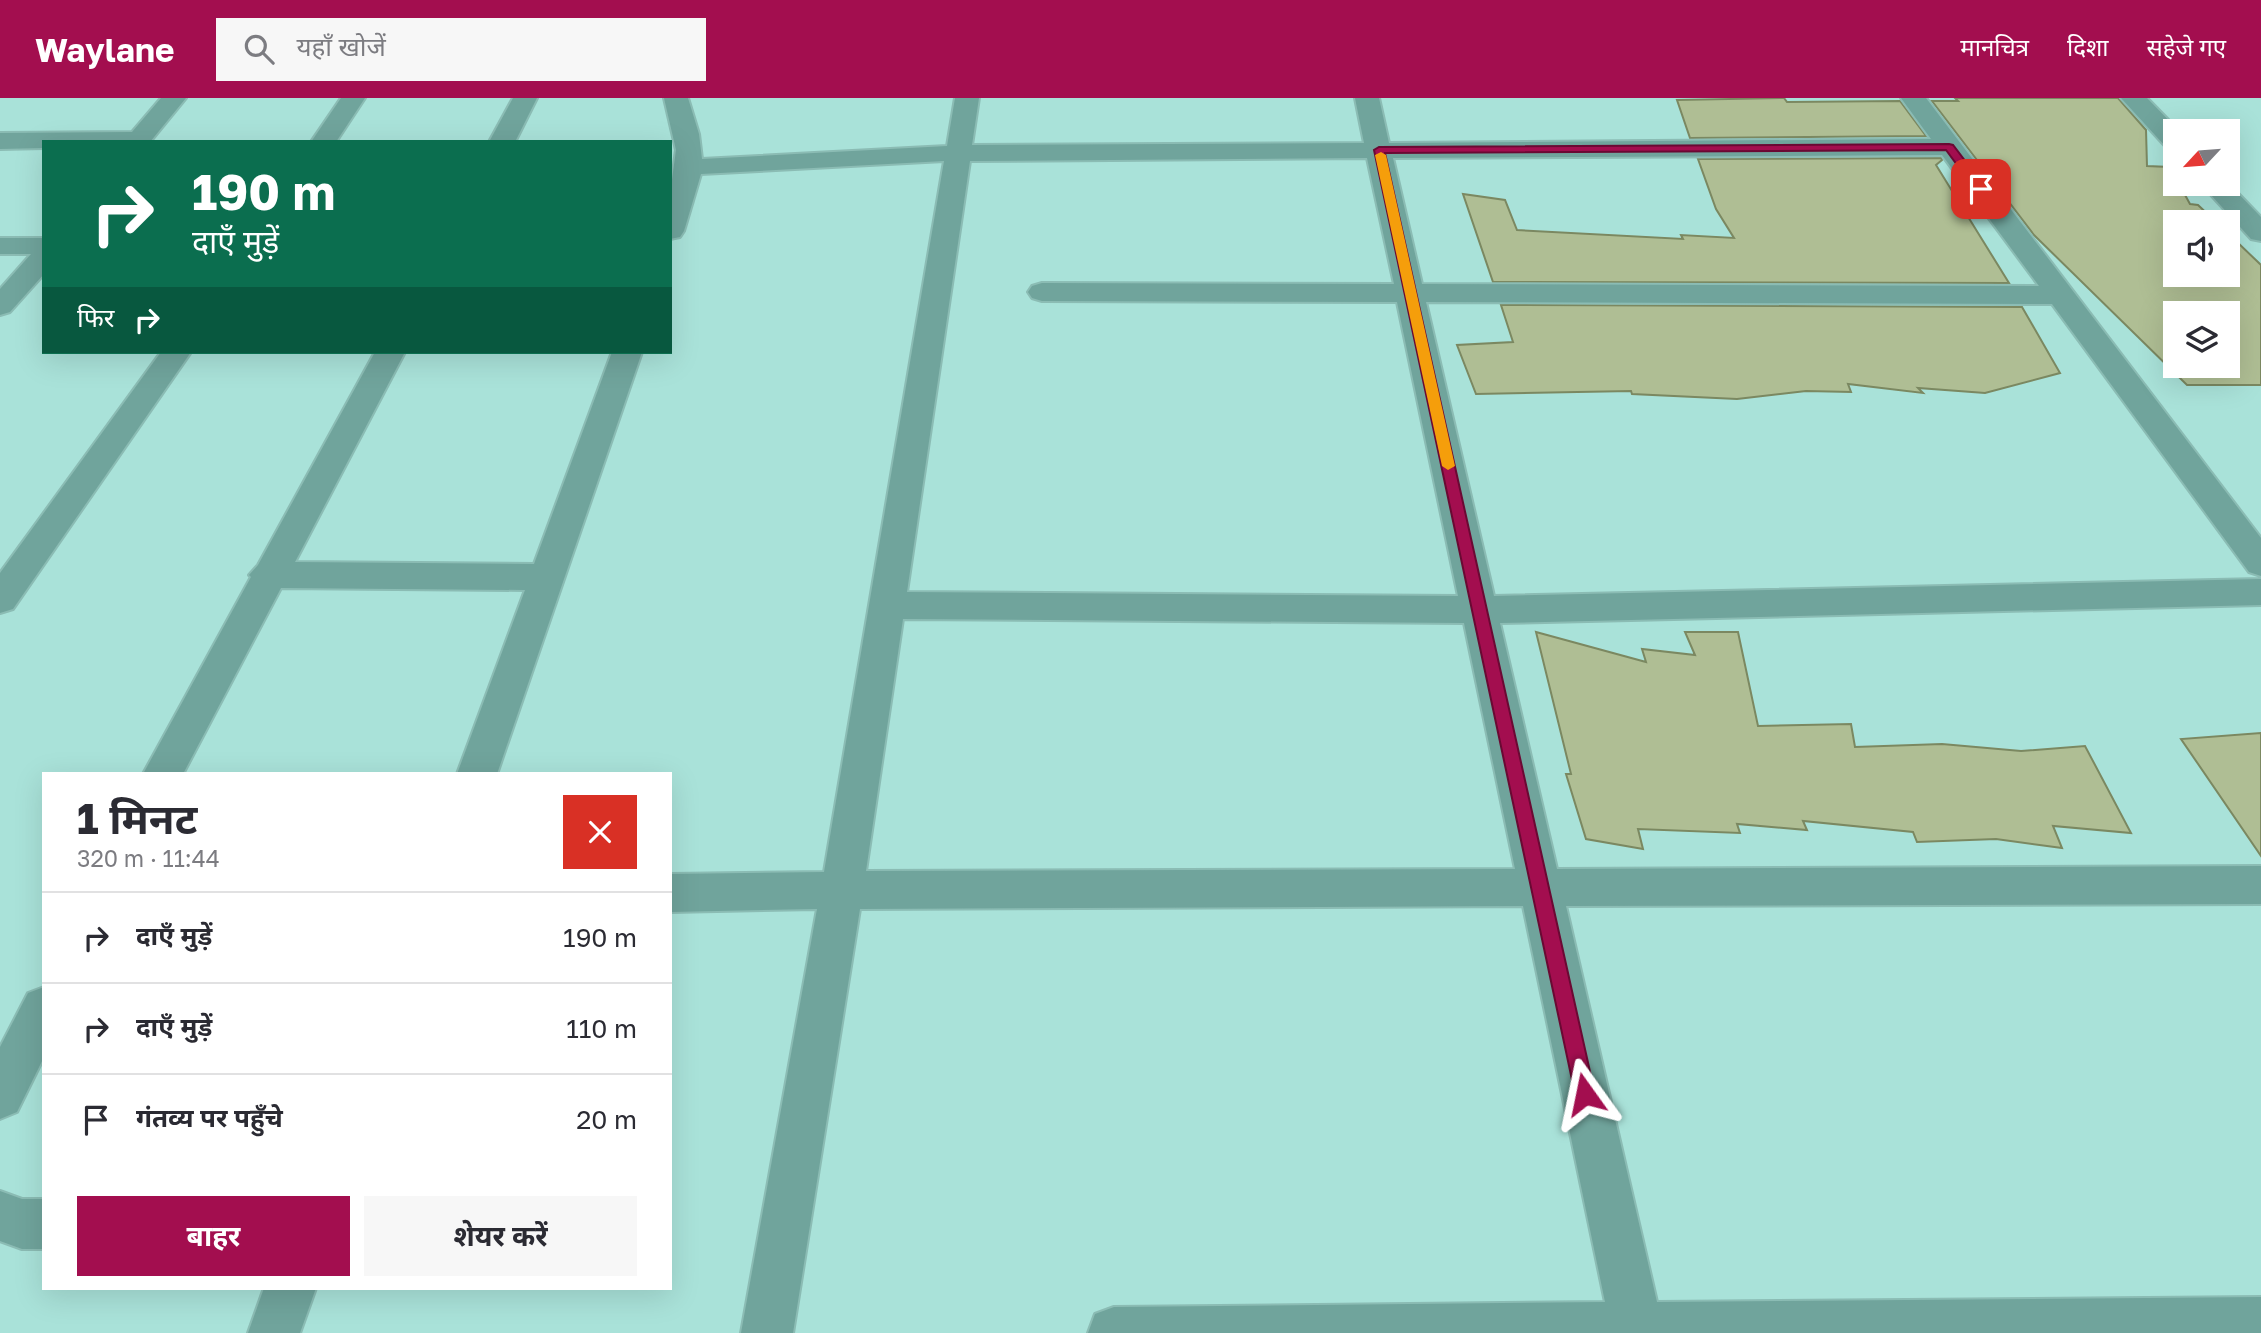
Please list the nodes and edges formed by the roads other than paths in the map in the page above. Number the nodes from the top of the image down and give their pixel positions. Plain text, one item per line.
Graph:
1 (174, 98) edge
2 (353, 98) edge
3 (525, 98) edge
4 (676, 98) edge
5 (967, 98) edge
6 (1367, 98) edge
7 (1913, 98) edge
8 (2133, 98) edge
9 (2163, 129) edge
10 (137, 140) edge
11 (324, 140) edge
12 (503, 140) edge
13 (0, 141) edge
14 (42, 141) edge
15 (1949, 147) junction
16 (1379, 150) junction
17 (957, 153) junction
18 (689, 167) junction
19 (2226, 196) edge
20 (672, 226) edge
21 (2261, 233) edge
22 (0, 246) edge
23 (42, 246) edge
24 (42, 259) edge
25 (1410, 291) junction
26 (1042, 292) dead end
27 (2059, 295) junction
28 (0, 306) edge
29 (175, 354) edge
30 (389, 354) edge
31 (626, 354) edge
32 (2261, 563) edge
33 (267, 575) junction
34 (547, 577) junction
35 (2261, 592) edge
36 (0, 600) edge
37 (887, 605) junction
38 (1480, 610) junction
39 (164, 772) edge
40 (478, 772) edge
41 (2261, 885) edge
42 (1539, 888) junction
43 (842, 890) junction
44 (672, 893) edge
45 (42, 1012) edge
46 (0, 1097) edge
47 (0, 1216) edge
48 (42, 1224) edge
49 (289, 1290) edge
50 (2261, 1323) edge
51 (1637, 1330) edge
52 (274, 1333) edge
53 (767, 1333) edge
54 (1114, 1333) edge

1 - 10 street
2 - 11 street
3 - 12 street
4 - 18 street
5 - 17 street
6 - 16 street
7 - 15 street
8 - 9 street
13 - 14 street
15 - 16 street
15 - 27 street
16 - 17 street
16 - 25 street
17 - 18 street
17 - 37 street
18 - 20 street
19 - 21 street
22 - 23 street
24 - 28 street
25 - 26 street
25 - 27 street
25 - 38 street
27 - 32 street
29 - 36 street
30 - 33 street
31 - 34 street
33 - 34 street
33 - 39 street
34 - 40 street
35 - 38 street
37 - 38 street
37 - 43 street
38 - 42 street
41 - 42 street
42 - 43 street
42 - 51 street
43 - 44 street
43 - 53 street
45 - 46 street
47 - 48 street
49 - 52 street
50 - 51 street
51 - 54 street

